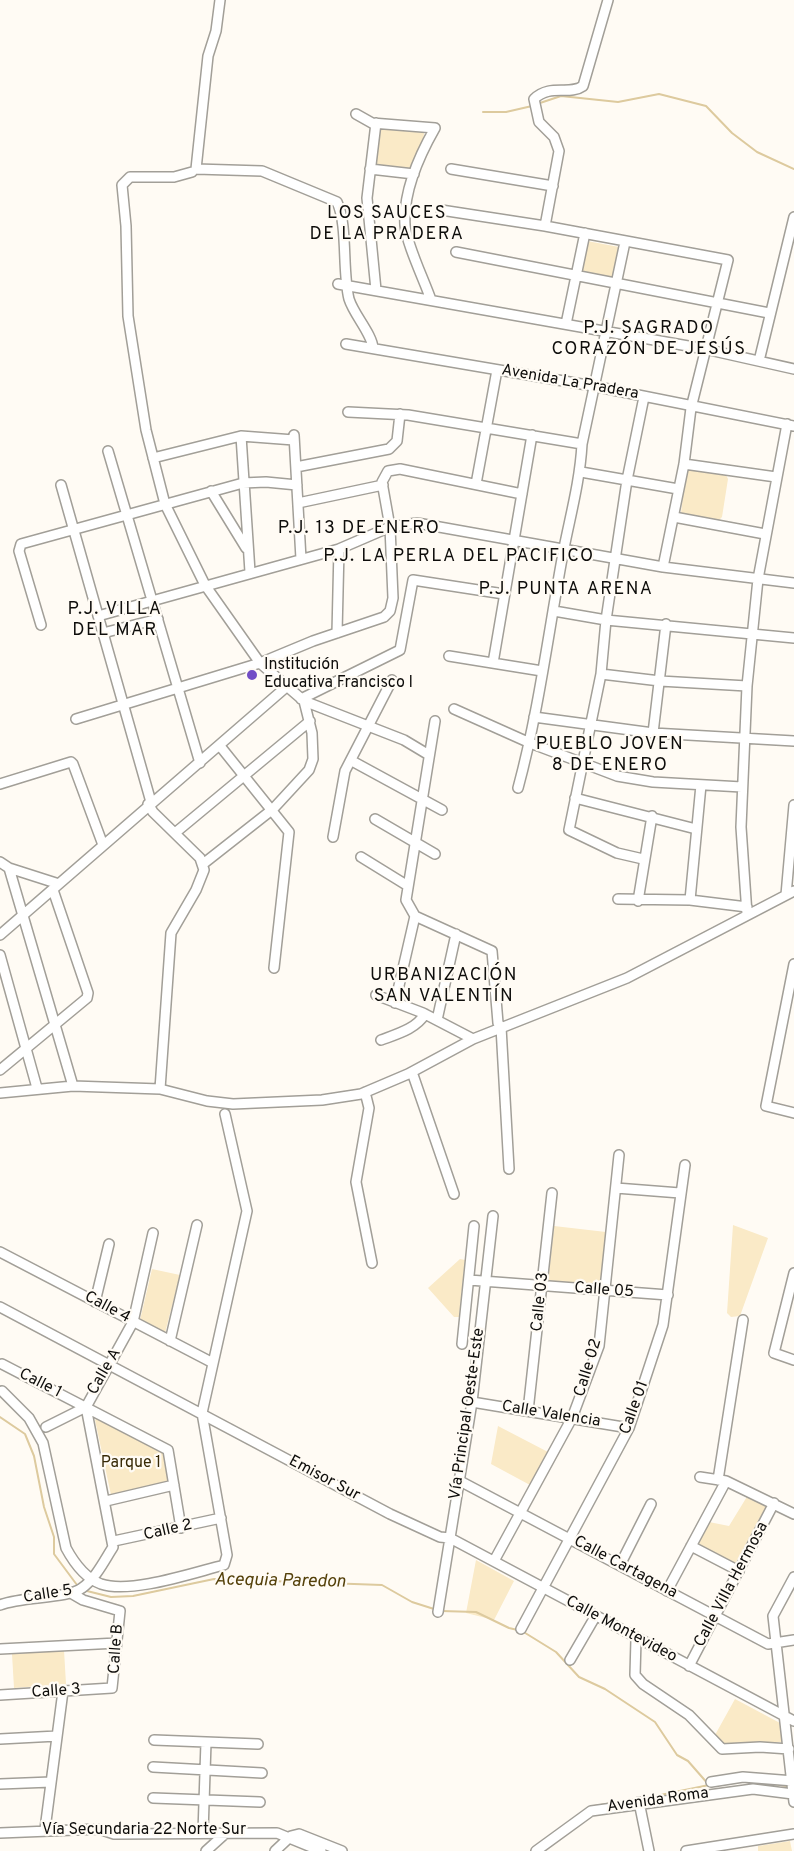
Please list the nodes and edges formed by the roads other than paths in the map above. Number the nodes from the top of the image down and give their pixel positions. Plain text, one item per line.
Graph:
1 (220, 0) edge
2 (608, 0) edge
3 (356, 114) dead end
4 (376, 123) junction
5 (370, 169) junction
6 (451, 169) dead end
7 (192, 172) dead end
8 (414, 174) junction
9 (553, 186) junction
10 (441, 210) dead end
11 (794, 217) edge
12 (545, 226) junction
13 (585, 233) junction
14 (625, 242) junction
15 (456, 252) dead end
16 (576, 275) junction
17 (615, 283) junction
18 (342, 285) junction
19 (376, 291) junction
20 (431, 300) junction
21 (718, 303) junction
22 (769, 313) junction
23 (566, 324) junction
24 (607, 331) junction
25 (346, 344) dead end
26 (373, 348) junction
27 (705, 349) junction
28 (759, 361) junction
29 (794, 369) edge
30 (496, 370) junction
31 (593, 387) junction
32 (644, 397) junction
33 (691, 408) junction
34 (348, 412) dead end
35 (400, 414) junction
36 (791, 425) edge
37 (485, 428) junction
38 (532, 435) junction
39 (241, 436) junction
40 (582, 444) junction
41 (108, 451) dead end
42 (153, 458) junction
43 (684, 464) junction
44 (296, 467) junction
45 (581, 472) junction
46 (776, 477) junction
47 (627, 480) junction
48 (243, 483) junction
49 (476, 484) junction
50 (61, 485) dead end
51 (297, 485) junction
52 (383, 485) junction
53 (678, 489) junction
54 (211, 491) junction
55 (522, 494) junction
56 (298, 503) junction
57 (165, 504) junction
58 (128, 516) junction
59 (674, 517) junction
60 (390, 526) junction
61 (73, 530) junction
62 (765, 534) junction
63 (514, 541) junction
64 (339, 549) junction
65 (564, 549) junction
66 (248, 551) junction
67 (616, 558) junction
68 (301, 559) junction
69 (663, 567) junction
70 (250, 572) junction
71 (758, 579) junction
72 (794, 583) edge
73 (205, 585) junction
74 (504, 594) junction
75 (152, 601) junction
76 (554, 610) junction
77 (98, 616) junction
78 (158, 619) junction
79 (606, 620) junction
80 (666, 624) junction
81 (41, 625) dead end
82 (103, 633) junction
83 (337, 633) junction
84 (752, 634) junction
85 (794, 638) edge
86 (449, 656) dead end
87 (260, 663) junction
88 (493, 663) junction
89 (542, 671) junction
90 (601, 674) junction
91 (392, 680) dead end
92 (660, 681) junction
93 (747, 686) junction
94 (178, 688) junction
95 (285, 688) junction
96 (303, 700) junction
97 (123, 704) junction
98 (454, 709) dead end
99 (534, 717) junction
100 (76, 718) dead end
101 (310, 721) junction
102 (435, 721) dead end
103 (591, 724) junction
104 (369, 728) junction
105 (653, 733) junction
106 (745, 739) junction
107 (794, 741) edge
108 (530, 743) junction
109 (220, 746) junction
110 (429, 755) junction
111 (352, 761) junction
112 (201, 763) junction
113 (582, 763) junction
114 (245, 776) junction
115 (0, 784) edge
116 (700, 785) junction
117 (742, 787) junction
118 (518, 788) dead end
119 (575, 798) junction
120 (423, 799) junction
121 (150, 803) junction
122 (794, 805) edge
123 (273, 809) junction
124 (442, 810) dead end
125 (652, 816) junction
126 (375, 819) dead end
127 (696, 830) junction
128 (175, 833) junction
129 (333, 837) dead end
130 (416, 842) junction
131 (103, 845) junction
132 (435, 854) dead end
133 (361, 857) dead end
134 (643, 859) junction
135 (0, 862) edge
136 (203, 864) junction
137 (9, 868) junction
138 (408, 886) junction
139 (56, 887) junction
140 (790, 893) edge
141 (618, 899) dead end
142 (690, 900) junction
143 (638, 901) junction
144 (747, 911) junction
145 (416, 916) junction
146 (23, 917) junction
147 (456, 934) junction
148 (0, 935) edge
149 (0, 955) edge
150 (794, 964) edge
151 (274, 968) dead end
152 (376, 995) dead end
153 (790, 1002) edge
154 (395, 1003) junction
155 (425, 1014) junction
156 (437, 1020) junction
157 (55, 1024) junction
158 (501, 1027) junction
159 (473, 1039) junction
160 (381, 1040) dead end
161 (27, 1048) junction
162 (0, 1070) edge
163 (412, 1072) junction
164 (74, 1086) junction
165 (37, 1088) junction
166 (160, 1089) junction
167 (365, 1092) junction
168 (0, 1093) edge
169 (794, 1113) edge
170 (225, 1114) dead end
171 (619, 1155) dead end
172 (685, 1165) dead end
173 (509, 1169) dead end
174 (615, 1188) junction
175 (552, 1193) dead end
176 (680, 1193) junction
177 (454, 1194) dead end
178 (493, 1215) dead end
179 (197, 1225) dead end
180 (474, 1226) dead end
181 (153, 1233) dead end
182 (109, 1244) dead end
183 (0, 1252) edge
184 (372, 1263) dead end
185 (794, 1273) edge
186 (469, 1280) junction
187 (486, 1282) junction
188 (543, 1287) junction
189 (604, 1292) junction
190 (668, 1295) junction
191 (95, 1302) junction
192 (0, 1307) edge
193 (789, 1311) edge
194 (743, 1320) dead end
195 (133, 1322) junction
196 (170, 1341) junction
197 (462, 1344) dead end
198 (794, 1360) edge
199 (2, 1364) dead end
200 (213, 1364) junction
201 (110, 1365) junction
202 (2, 1391) dead end
203 (472, 1402) junction
204 (86, 1407) junction
205 (528, 1411) junction
206 (202, 1413) junction
207 (572, 1418) junction
208 (46, 1427) dead end
209 (629, 1428) junction
210 (700, 1478) dead end
211 (458, 1480) junction
212 (722, 1481) junction
213 (174, 1485) junction
214 (106, 1501) junction
215 (774, 1503) junction
216 (651, 1504) dead end
217 (521, 1512) junction
218 (794, 1514) edge
219 (221, 1518) junction
220 (181, 1528) junction
221 (450, 1538) junction
222 (571, 1538) junction
223 (114, 1541) junction
224 (691, 1546) junction
225 (494, 1561) junction
226 (620, 1565) junction
227 (739, 1571) junction
228 (92, 1578) junction
229 (793, 1579) edge
230 (543, 1589) junction
231 (668, 1591) junction
232 (71, 1593) junction
233 (0, 1605) edge
234 (438, 1612) dead end
235 (715, 1616) junction
236 (595, 1617) junction
237 (522, 1629) dead end
238 (636, 1639) junction
239 (794, 1640) edge
240 (117, 1643) junction
241 (776, 1644) junction
242 (0, 1649) edge
243 (570, 1660) dead end
244 (689, 1666) junction
245 (112, 1688) joint
246 (63, 1691) junction
247 (0, 1695) edge
248 (784, 1716) junction
249 (794, 1721) edge
250 (57, 1736) junction
251 (0, 1739) edge
252 (154, 1740) dead end
253 (206, 1742) junction
254 (258, 1744) dead end
255 (789, 1749) junction
256 (153, 1767) dead end
257 (205, 1770) junction
258 (262, 1773) dead end
259 (793, 1780) edge
260 (51, 1782) junction
261 (711, 1782) dead end
262 (0, 1784) edge
263 (153, 1798) dead end
264 (794, 1798) edge
265 (204, 1800) junction
266 (260, 1802) dead end
267 (639, 1802) junction
268 (45, 1829) junction
269 (228, 1832) junction
270 (0, 1833) edge
271 (203, 1833) junction
272 (794, 1834) edge
273 (291, 1836) junction
274 (752, 1846) edge
275 (302, 1848) edge
276 (697, 1850) edge
277 (207, 1851) edge
278 (275, 1851) edge
279 (321, 1851) edge
280 (342, 1851) edge
281 (536, 1851) edge
282 (649, 1851) edge
283 (686, 1851) edge

1 - 18 street
2 - 9 street
3 - 4 street
4 - 5 street
4 - 8 street
5 - 8 street
5 - 19 street
6 - 9 street
7 - 42 street
8 - 20 street
9 - 12 street
10 - 12 street
11 - 22 street
12 - 13 street
13 - 14 street
13 - 16 street
14 - 17 street
14 - 21 street
15 - 16 street
16 - 17 street
16 - 23 street
17 - 21 street
17 - 24 street
18 - 19 street
18 - 26 street
19 - 20 street
20 - 23 street
21 - 22 street
21 - 27 street
22 - 28 street
23 - 24 street
24 - 27 street
24 - 31 street
25 - 26 street, Avenida La Pradera
26 - 30 street, Avenida La Pradera
27 - 28 street
27 - 33 street
28 - 29 street
30 - 31 street, Avenida La Pradera
30 - 37 street
31 - 32 street, Avenida La Pradera
31 - 40 street
32 - 33 street, Avenida La Pradera
32 - 47 street
33 - 36 street, Avenida La Pradera
33 - 43 street
34 - 35 street
35 - 37 street
35 - 44 street
36 - 46 street
37 - 38 street
37 - 49 street
38 - 40 street
38 - 55 street
39 - 42 street
39 - 44 street
39 - 48 street
40 - 45 street
41 - 58 street
42 - 57 street
43 - 46 street
43 - 53 street
44 - 51 street
45 - 47 street
45 - 65 street
46 - 62 street
47 - 53 street
47 - 67 street
48 - 51 street
48 - 54 street
48 - 66 street
49 - 52 street
49 - 55 street
50 - 61 street
51 - 56 street
52 - 56 street
52 - 60 street
53 - 59 street
54 - 57 street
54 - 66 street
55 - 63 street
56 - 68 street
57 - 58 street
57 - 73 street
58 - 61 street
58 - 75 street
59 - 62 street
59 - 69 street
60 - 63 street
60 - 64 street
60 - 83 street
61 - 77 street
61 - 81 street
62 - 71 street
63 - 65 street
63 - 74 street
64 - 68 street
64 - 83 street
65 - 67 street
65 - 76 street
66 - 70 street
67 - 69 street
67 - 79 street
68 - 70 street
69 - 71 street
70 - 73 street
71 - 72 street
71 - 84 street
73 - 75 street
73 - 87 street
74 - 88 street
74 - 96 street
75 - 77 street
75 - 78 street
76 - 79 street
76 - 89 street
77 - 82 street
78 - 82 street
78 - 94 street
79 - 80 street
79 - 90 street
80 - 84 street
80 - 92 street
82 - 97 street
83 - 87 street
84 - 85 street
84 - 93 street
86 - 88 street
87 - 94 street
87 - 95 street
88 - 89 street
89 - 99 street
90 - 92 street
90 - 103 street
91 - 104 street
92 - 93 street
92 - 105 street
93 - 106 street
94 - 97 street
94 - 112 street
95 - 96 street
95 - 109 street
96 - 101 street
96 - 104 street
97 - 100 street
97 - 121 street
98 - 108 street
99 - 103 street
99 - 108 street
101 - 114 street
101 - 123 street
102 - 110 street
103 - 105 street
103 - 113 street
104 - 110 street
104 - 111 street
105 - 106 street
106 - 107 street
106 - 117 street
108 - 113 street
108 - 118 street
109 - 112 street
109 - 114 street
110 - 120 street
111 - 120 street
111 - 129 street
112 - 121 street
113 - 116 street
113 - 119 street
114 - 123 street
114 - 128 street
115 - 131 street
116 - 117 street
116 - 127 street
117 - 144 street
119 - 125 street
119 - 134 street
120 - 124 street
120 - 130 street
121 - 128 street
121 - 131 street
122 - 140 street
123 - 136 street
123 - 151 street
125 - 127 street
125 - 134 street
126 - 130 street
127 - 142 street
128 - 136 street
130 - 132 street
130 - 138 street
131 - 139 street
133 - 138 street
134 - 143 street
135 - 137 street
136 - 166 street
137 - 139 street
137 - 146 street
138 - 145 street
139 - 146 street
139 - 157 street
140 - 144 street
141 - 143 street
142 - 143 street
142 - 144 street
144 - 158 street
145 - 147 street
145 - 154 street
146 - 148 street
146 - 157 street
147 - 156 street
147 - 158 street
149 - 161 street
150 - 153 street
152 - 154 street
153 - 169 street
154 - 155 street
155 - 156 street
155 - 160 street
156 - 159 street
157 - 161 street
157 - 164 street
158 - 159 street
158 - 173 street
159 - 163 street
161 - 162 street
161 - 165 street
163 - 167 street
163 - 177 street
164 - 165 street
164 - 166 street
165 - 168 street
166 - 167 street
167 - 184 street
170 - 200 street
171 - 174 street, Calle 02
172 - 176 street, Calle 01
174 - 176 street
174 - 189 street, Calle 02
175 - 188 street, Calle 03
176 - 190 street, Calle 01
178 - 187 street, Vía Principal Oeste-Este
179 - 196 street
180 - 186 street, Vía Principal Oeste-Este
181 - 195 street, Calle A
182 - 191 street
183 - 191 street, Calle 4
185 - 193 street
186 - 187 street, Calle 05
186 - 197 street, Vía Principal Oeste-Este
187 - 188 street, Calle 05
187 - 203 street, Vía Principal Oeste-Este
188 - 189 street, Calle 05
188 - 205 street, Calle 03
189 - 190 street, Calle 05
189 - 207 street, Calle 02
190 - 209 street, Calle 01
191 - 195 street, Calle 4
192 - 201 street, Emisor Sur
193 - 198 street
194 - 212 street
195 - 196 street, Calle 4
195 - 201 street, Calle A
196 - 200 street, Calle 4
199 - 204 street, Calle 1
200 - 206 street
201 - 204 street, Calle A
201 - 206 street, Emisor Sur
202 - 228 street
203 - 205 street, Calle Valencia
203 - 211 street, Vía Principal Oeste-Este
204 - 208 street
204 - 213 street, Calle 1
204 - 214 street, Calle A
205 - 207 street, Calle Valencia
206 - 219 street
206 - 221 street, Emisor Sur
207 - 209 street, Calle Valencia
207 - 217 street, Calle 02
209 - 222 street, Calle 01
210 - 212 street
211 - 217 street, Calle Cartagena
211 - 221 street, Vía Principal Oeste-Este
212 - 215 street
212 - 224 street
213 - 214 street
213 - 220 street, Calle 1
214 - 223 street, Calle A
215 - 218 street
215 - 227 street, Calle Villa Hermosa
216 - 226 street
217 - 222 street, Calle Cartagena
217 - 225 street, Calle 02
219 - 220 street, Calle 2
219 - 228 street
220 - 223 street, Calle 2
221 - 225 street, Calle Montevideo
221 - 234 street, Vía Principal Oeste-Este
222 - 226 street, Calle Cartagena
222 - 230 street, Calle 01
223 - 228 street
224 - 227 street
224 - 231 street
225 - 230 street, Calle Montevideo
226 - 231 street, Calle Cartagena
227 - 235 street, Calle Villa Hermosa
228 - 232 street, Calle 5
229 - 241 street
230 - 236 street, Calle Montevideo
230 - 237 street, Calle 01
231 - 235 street, Calle Cartagena
232 - 233 street, Calle 5
232 - 240 street, Calle B
235 - 241 street, Calle Cartagena
235 - 244 street, Calle Villa Hermosa
236 - 238 street, Calle Montevideo
236 - 243 street
238 - 244 street, Calle Montevideo
238 - 255 street
239 - 241 street
240 - 242 street
240 - 245 street, Calle B
241 - 248 street
244 - 248 street, Calle Montevideo
245 - 246 street, Calle 3
246 - 247 street, Calle 3
246 - 250 street
248 - 249 street, Calle Montevideo
248 - 255 street
250 - 251 street
250 - 260 street
252 - 253 street
253 - 254 street
253 - 257 street
255 - 259 street
256 - 257 street
257 - 258 street
257 - 265 street
259 - 261 street
259 - 264 street
260 - 262 street
260 - 268 street
263 - 265 street
264 - 267 street, Avenida Roma
265 - 266 street
265 - 271 street
267 - 281 street, Avenida Roma
267 - 282 street
268 - 270 street, Vía Secundaria 22 Norte Sur
268 - 271 street, Vía Secundaria 22 Norte Sur
269 - 271 street, Vía Secundaria 22 Norte Sur
269 - 273 street, Vía Secundaria 22 Norte Sur
269 - 277 street
272 - 274 street
273 - 275 street, Vía Secundaria 22 Norte Sur
273 - 278 street
273 - 280 street
274 - 276 street
275 - 279 street, Vía Secundaria 22 Norte Sur
276 - 283 street

